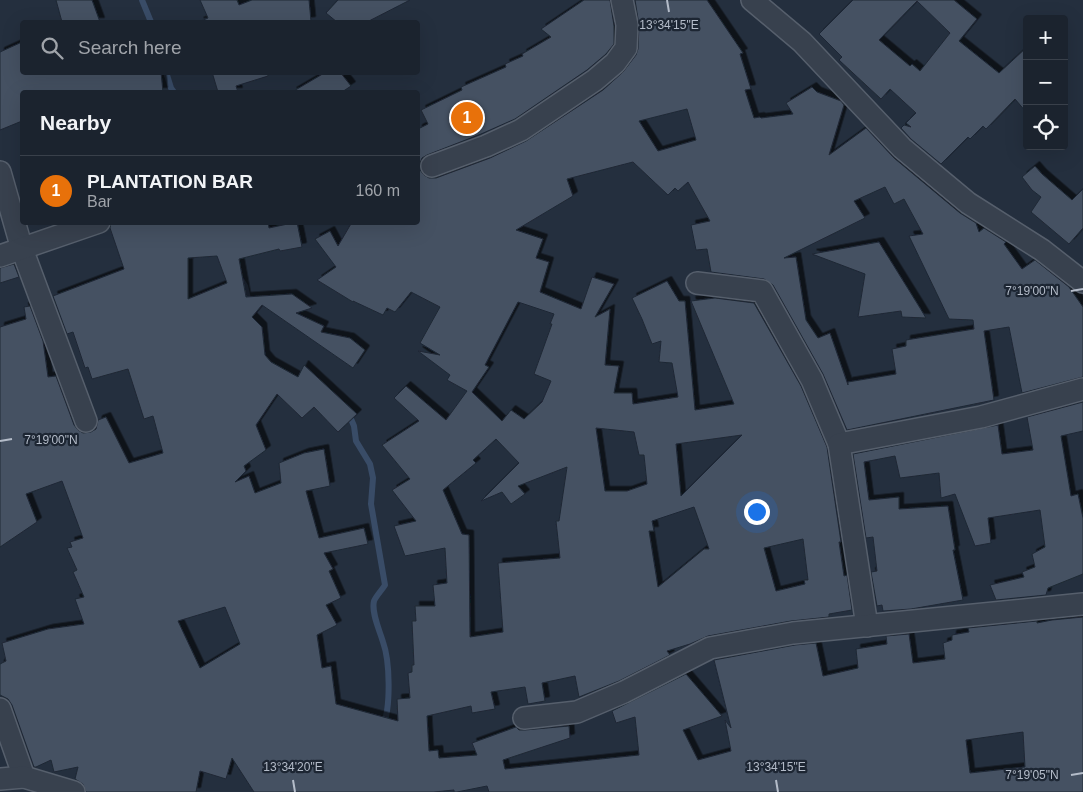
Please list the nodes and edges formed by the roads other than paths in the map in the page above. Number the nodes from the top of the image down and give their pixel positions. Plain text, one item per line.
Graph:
1 (622, 0) edge
2 (752, 0) edge
3 (432, 166) dead end
4 (0, 172) edge
5 (90, 225) edge
6 (22, 249) junction
7 (0, 256) edge
8 (1083, 282) edge
9 (697, 283) dead end
10 (1083, 389) edge
11 (86, 421) dead end
12 (839, 444) junction
13 (1083, 604) edge
14 (867, 626) junction
15 (0, 709) edge
16 (524, 718) dead end
17 (24, 777) junction
18 (0, 779) edge
19 (74, 792) edge

1 - 3 street
2 - 8 street
4 - 6 street
5 - 6 street
6 - 7 street
6 - 11 street
9 - 12 street
10 - 12 street
12 - 14 street
13 - 14 street
14 - 16 street
15 - 17 street
17 - 18 street
17 - 19 street

